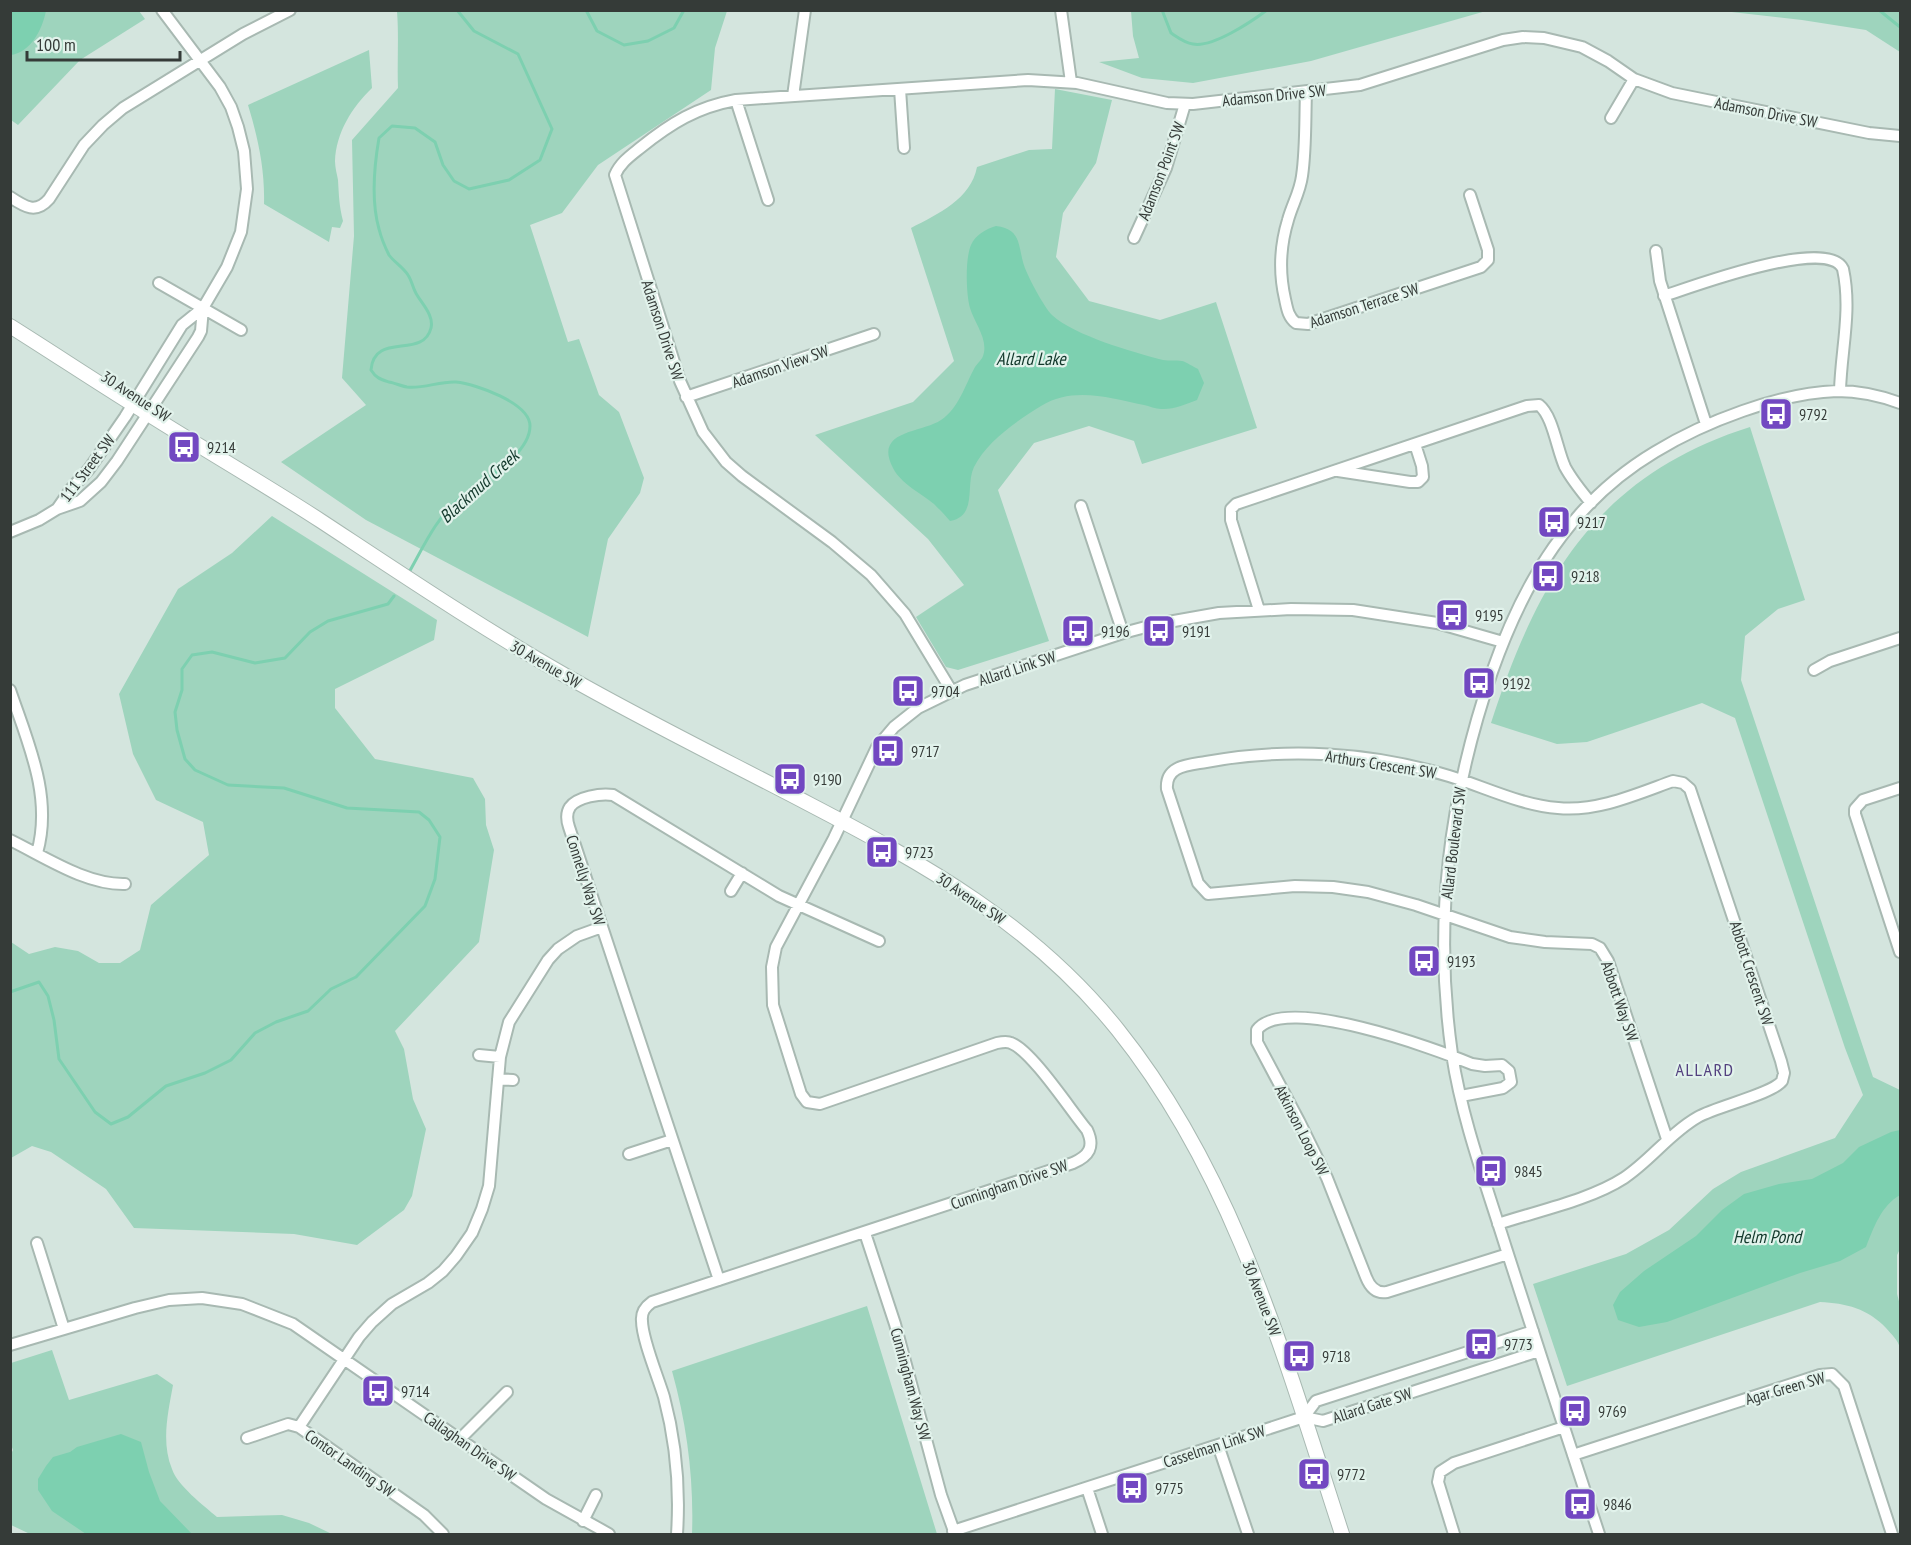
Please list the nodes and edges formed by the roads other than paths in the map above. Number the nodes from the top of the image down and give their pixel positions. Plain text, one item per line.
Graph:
1 (162, 10) edge
2 (290, 10) edge
3 (805, 10) edge
4 (1061, 10) edge
5 (201, 60) junction
6 (1634, 79) junction
7 (1071, 82) junction
8 (900, 88) junction
9 (1306, 92) junction
10 (793, 96) junction
11 (736, 100) junction
12 (1185, 104) junction
13 (1611, 118) dead end
14 (1900, 136) edge
15 (904, 148) dead end
16 (1470, 195) dead end
17 (10, 197) edge
18 (768, 200) dead end
19 (1134, 238) dead end
20 (1656, 251) dead end
21 (159, 283) dead end
22 (1664, 296) junction
23 (203, 309) junction
24 (10, 315) edge
25 (10, 326) edge
26 (241, 330) dead end
27 (874, 334) dead end
28 (1840, 391) junction
29 (686, 397) junction
30 (135, 401) junction
31 (1900, 403) edge
32 (149, 410) junction
33 (1706, 424) junction
34 (1415, 444) junction
35 (1335, 471) junction
36 (1591, 502) junction
37 (1080, 506) dead end
38 (57, 509) junction
39 (10, 532) edge
40 (1259, 610) junction
41 (1124, 633) junction
42 (1900, 638) edge
43 (1503, 642) junction
44 (1814, 670) dead end
45 (10, 690) edge
46 (951, 690) junction
47 (1460, 780) junction
48 (1900, 788) edge
49 (842, 821) junction
50 (10, 840) edge
51 (37, 853) junction
52 (742, 873) junction
53 (125, 884) dead end
54 (731, 891) dead end
55 (799, 904) junction
56 (1444, 915) junction
57 (602, 927) junction
58 (1897, 929) edge
59 (879, 941) dead end
60 (1900, 952) edge
61 (479, 1055) dead end
62 (1453, 1056) junction
63 (500, 1057) junction
64 (498, 1078) junction
65 (513, 1080) dead end
66 (1461, 1096) junction
67 (1667, 1139) junction
68 (672, 1140) junction
69 (629, 1154) dead end
70 (1498, 1224) junction
71 (865, 1233) junction
72 (37, 1243) dead end
73 (1508, 1254) junction
74 (718, 1280) junction
75 (64, 1329) junction
76 (1533, 1331) junction
77 (10, 1345) edge
78 (1539, 1351) junction
79 (345, 1359) junction
80 (507, 1392) dead end
81 (1304, 1417) junction
82 (1564, 1426) junction
83 (299, 1427) junction
84 (247, 1438) dead end
85 (460, 1439) junction
86 (1218, 1445) junction
87 (1574, 1455) junction
88 (1087, 1488) junction
89 (596, 1496) dead end
90 (583, 1521) junction
91 (954, 1533) edge
92 (443, 1534) edge
93 (609, 1534) edge
94 (677, 1534) edge
95 (1102, 1534) edge
96 (1248, 1534) edge
97 (1342, 1534) edge
98 (1454, 1534) edge
99 (1599, 1534) edge
100 (1892, 1534) edge

1 - 5 street
2 - 5 street
3 - 10 street
4 - 7 street
5 - 17 street
5 - 23 street
6 - 9 street, Adamson Drive SW
6 - 13 street
6 - 14 street, Adamson Drive SW
7 - 8 street, Adamson Drive SW
7 - 12 street, Adamson Drive SW
8 - 10 street, Adamson Drive SW
8 - 15 street
9 - 12 street, Adamson Drive SW
9 - 16 street, Adamson Terrace SW
10 - 11 street, Adamson Drive SW
11 - 18 street
11 - 29 street, Adamson Drive SW
12 - 19 street, Adamson Point SW
20 - 22 street
21 - 23 street
22 - 28 street
22 - 33 street
23 - 26 street
23 - 30 street, 111 Street SW
23 - 32 street, 111 Street SW
24 - 30 main road, 30 Avenue SW
25 - 30 main road, 30 Avenue SW
27 - 29 street, Adamson View SW
28 - 31 street, Allard Boulevard SW
28 - 33 street, Allard Boulevard SW
29 - 46 street, Adamson Drive SW
30 - 32 main road, 30 Avenue SW
30 - 38 street, 111 Street SW
32 - 38 street, 111 Street SW
32 - 49 main road, 30 Avenue SW
33 - 36 street, Allard Boulevard SW
34 - 35 street
34 - 35 street
34 - 36 street
35 - 40 street
36 - 43 street, Allard Boulevard SW
37 - 41 street
38 - 39 street
40 - 41 street, Allard Link SW
40 - 43 street, Allard Link SW
41 - 46 street, Allard Link SW
42 - 44 street
43 - 47 street, Allard Boulevard SW
45 - 51 street
46 - 49 street, Allard Link SW
47 - 56 street, Allard Boulevard SW
47 - 56 street, Arthurs Crescent SW
47 - 67 street, Abbott Crescent SW
48 - 58 street
49 - 55 street, Cunningham Drive SW
49 - 81 main road, 30 Avenue SW
50 - 51 street
51 - 53 street
52 - 54 street
52 - 55 street, Connelly Way SW
52 - 57 street, Connelly Way SW
55 - 59 street
55 - 71 street, Cunningham Drive SW
56 - 62 street, Allard Boulevard SW
56 - 67 street, Abbott Way SW
57 - 63 street
57 - 68 street, Connelly Way SW
58 - 60 street
61 - 63 street
62 - 66 street, Allard Boulevard SW
62 - 66 street
62 - 73 street, Atkinson Loop SW
63 - 64 street
64 - 65 street
64 - 79 street
66 - 70 street, Allard Boulevard SW
67 - 70 street, Abbott Crescent SW
68 - 69 street
68 - 74 street, Connelly Way SW
70 - 73 street, Allard Boulevard SW
71 - 74 street, Cunningham Drive SW
71 - 91 street, Cunningham Way SW
72 - 75 street
73 - 76 street, Allard Boulevard SW
74 - 94 street, Cunningham Drive SW
75 - 77 street, Callaghan Drive SW
75 - 79 street, Callaghan Drive SW
76 - 78 street, Allard Boulevard SW
76 - 81 street, Allard Gate SW
78 - 81 street, Allard Gate SW
78 - 82 street, Allard Boulevard SW
79 - 83 street
79 - 85 street, Callaghan Drive SW
80 - 85 street
81 - 86 street, Casselman Link SW
81 - 97 main road, 30 Avenue SW
82 - 87 street, Allard Boulevard SW
82 - 98 street
83 - 84 street, Contor Landing SW
83 - 92 street, Contor Landing SW
85 - 90 street, Callaghan Drive SW
86 - 88 street, Casselman Link SW
86 - 96 street
87 - 99 street, Allard Boulevard SW
87 - 100 street, Agar Green SW
88 - 91 street, Casselman Link SW
88 - 95 street
89 - 90 street
90 - 93 street, Callaghan Drive SW

